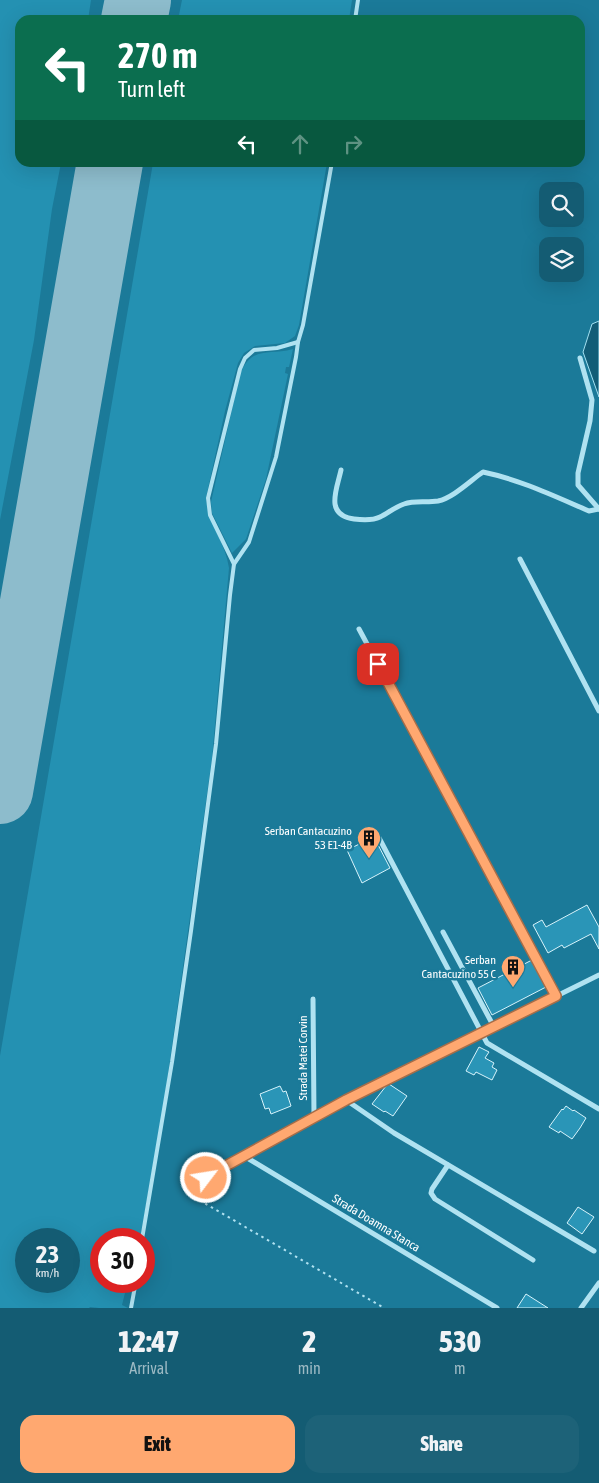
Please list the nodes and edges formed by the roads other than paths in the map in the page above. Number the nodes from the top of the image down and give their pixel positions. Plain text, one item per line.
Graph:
1 (358, 0) edge
2 (356, 15) edge
3 (331, 167) edge
4 (298, 342) junction
5 (580, 358) dead end
6 (341, 470) dead end
7 (599, 509) edge
8 (520, 559) dead end
9 (234, 564) junction
10 (360, 629) dead end
11 (599, 711) edge
12 (377, 834) dead end
13 (443, 932) dead end
14 (599, 975) edge
15 (556, 996) junction
16 (313, 999) dead end
17 (494, 1027) junction
18 (482, 1033) junction
19 (346, 1100) junction
20 (599, 1109) edge
21 (314, 1116) junction
22 (244, 1156) junction
23 (448, 1165) junction
24 (189, 1192) road end
25 (144, 1228) edge
26 (594, 1251) dead end
27 (533, 1260) dead end
28 (599, 1283) edge
29 (134, 1293) edge
30 (131, 1308) edge
31 (497, 1308) edge
32 (581, 1308) edge

1 - 2 lane
3 - 4 lane
4 - 9 lane
4 - 9 lane
5 - 7 street
6 - 7 street
8 - 11 street
9 - 25 lane
10 - 15 street
12 - 18 street
13 - 17 street
14 - 15 street
15 - 17 street
16 - 21 street, Strada Matei Corvin
17 - 18 street
18 - 19 street
18 - 20 street
19 - 21 street
19 - 23 street
21 - 22 street
22 - 24 street
22 - 31 street, Strada Doamna Stanca
23 - 26 street
23 - 27 street
28 - 32 street
29 - 30 lane

